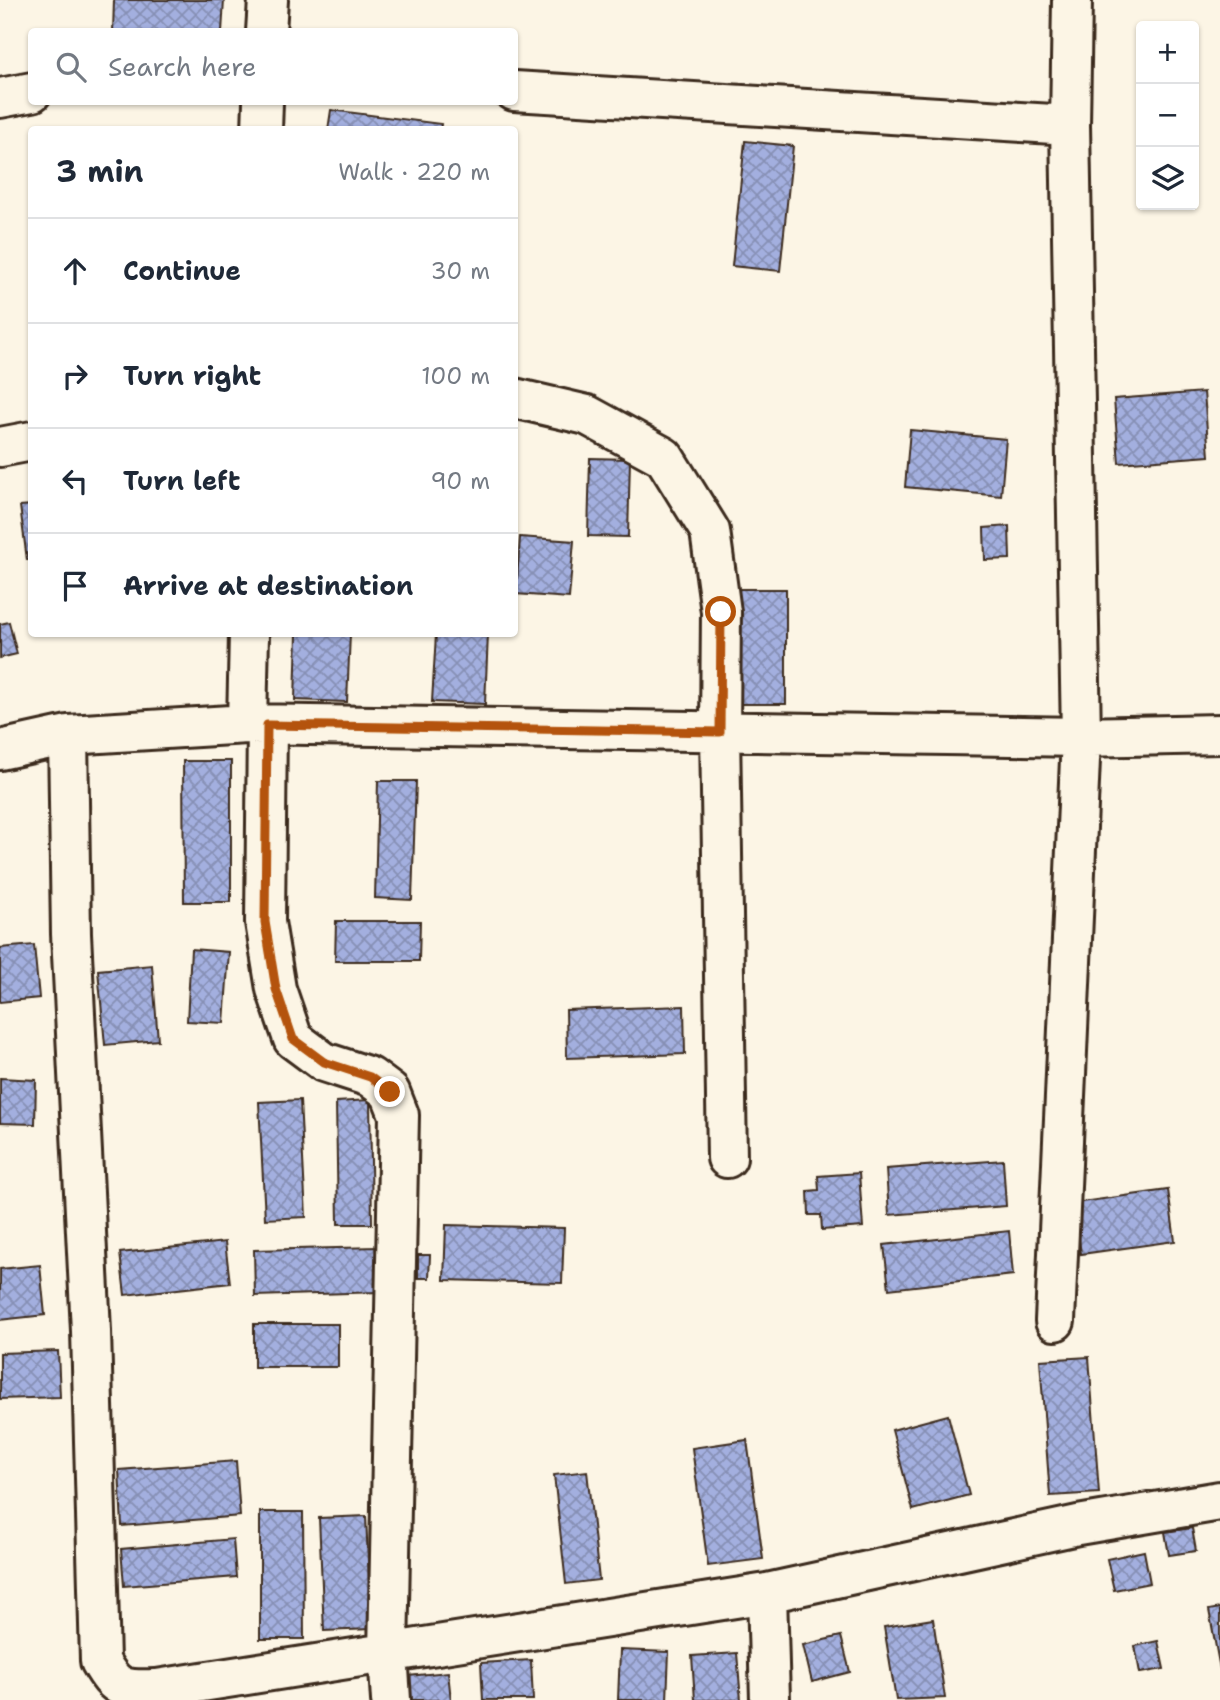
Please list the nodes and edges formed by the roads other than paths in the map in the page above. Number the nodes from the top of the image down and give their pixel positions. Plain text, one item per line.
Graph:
1 (268, 0) edge
2 (1072, 0) edge
3 (266, 28) edge
4 (518, 91) edge
5 (28, 93) edge
6 (0, 99) edge
7 (263, 105) edge
8 (1070, 125) junction
9 (262, 126) edge
10 (518, 399) edge
11 (28, 442) edge
12 (0, 447) edge
13 (249, 637) edge
14 (257, 724) junction
15 (720, 732) junction
16 (1220, 734) edge
17 (68, 735) junction
18 (1081, 737) junction
19 (0, 750) edge
20 (727, 1158) dead end
21 (1055, 1321) dead end
22 (1220, 1502) edge
23 (767, 1593) junction
24 (388, 1653) junction
25 (391, 1700) edge
26 (770, 1700) edge

1 - 3 street
2 - 8 street
4 - 8 street
5 - 6 street
7 - 9 street
8 - 18 street
10 - 15 street
11 - 12 street
13 - 14 street
14 - 15 street
14 - 17 street
14 - 24 street
15 - 18 street
15 - 20 street
16 - 18 street
17 - 19 street
17 - 24 street
18 - 21 street
22 - 23 street
23 - 24 street
23 - 26 street
24 - 25 street

